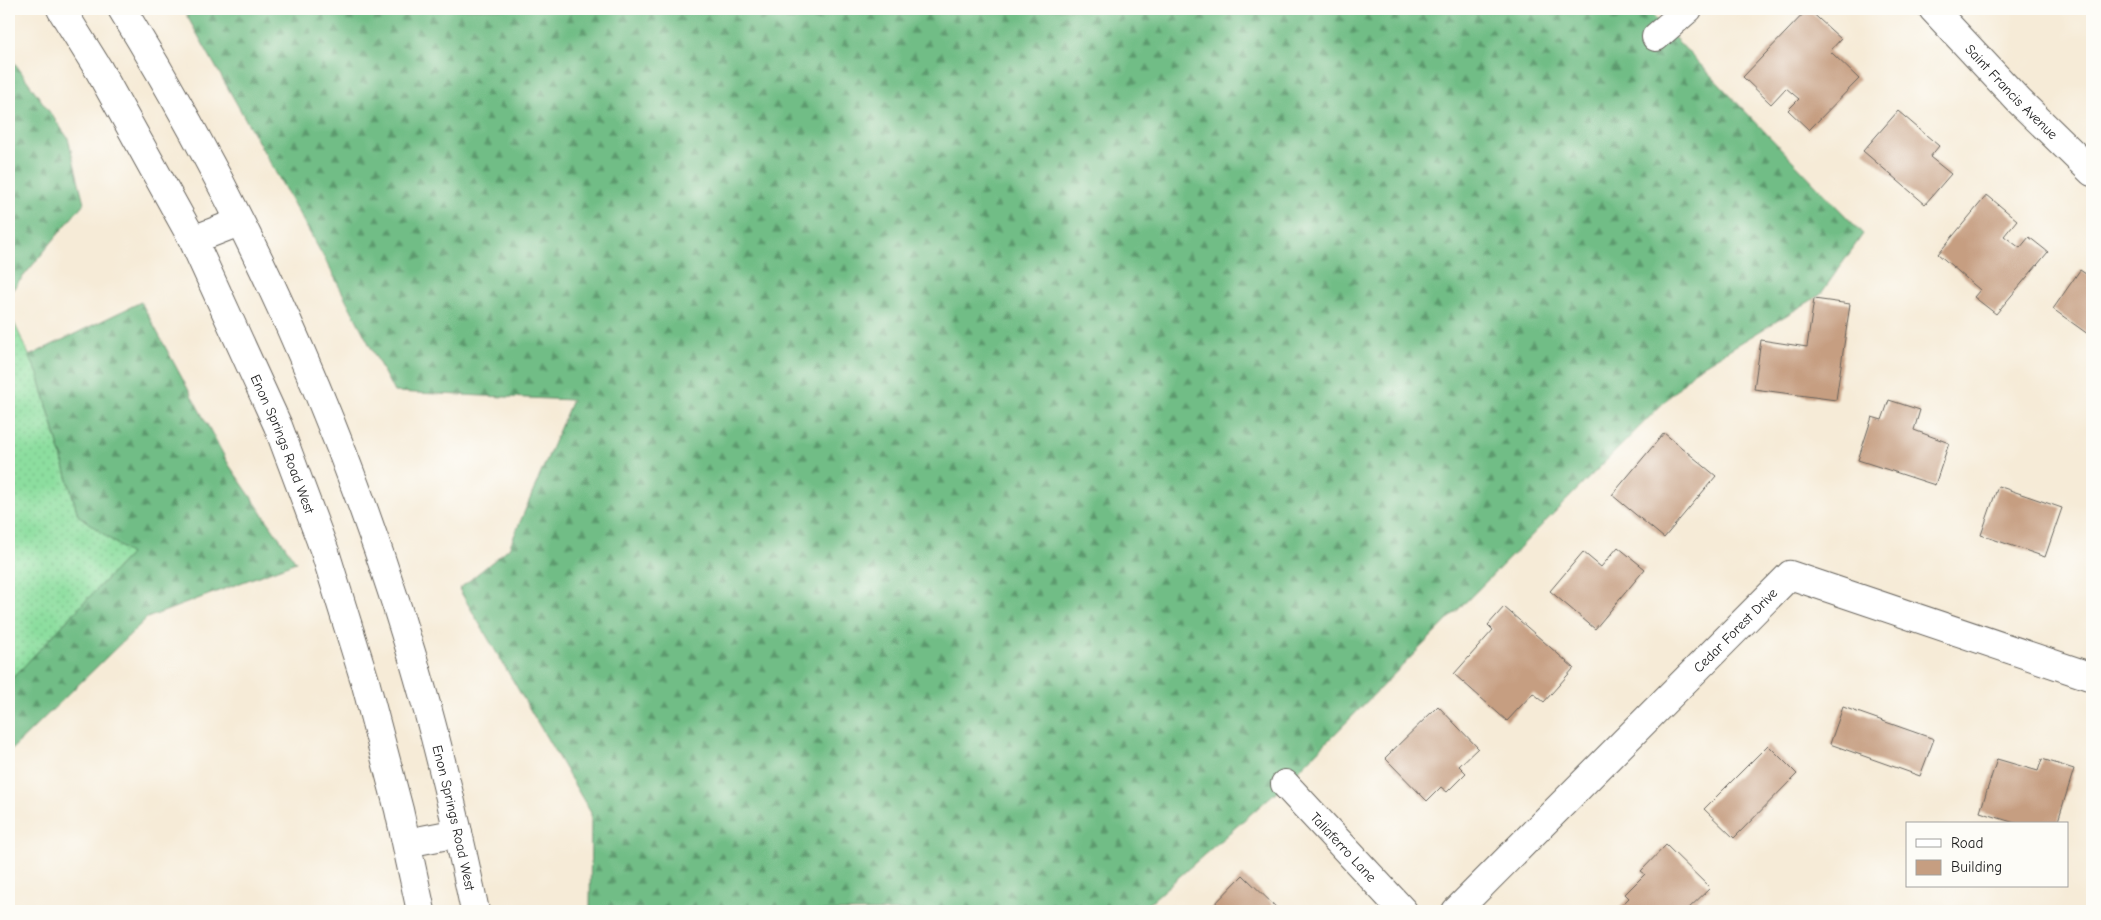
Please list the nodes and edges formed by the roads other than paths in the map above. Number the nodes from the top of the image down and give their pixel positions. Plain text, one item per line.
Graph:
1 (61, 9) edge
2 (122, 9) edge
3 (1688, 9) edge
4 (1933, 9) edge
5 (1656, 37) dead end
6 (2092, 172) edge
7 (239, 222) junction
8 (193, 240) junction
9 (2092, 677) edge
10 (1285, 784) dead end
11 (458, 833) junction
12 (407, 843) junction
13 (421, 911) edge
14 (475, 911) edge
15 (1403, 911) edge
16 (1456, 911) edge

1 - 8 street, Enon Springs Road West
2 - 7 street, Enon Springs Road West
3 - 5 street
4 - 6 street, Saint Francis Avenue
7 - 8 street
7 - 11 street, Enon Springs Road West
8 - 12 street, Enon Springs Road West
9 - 16 street, Cedar Forest Drive
10 - 15 street, Taliaferro Lane
11 - 12 street
11 - 14 street, Enon Springs Road West
12 - 13 street, Enon Springs Road West

